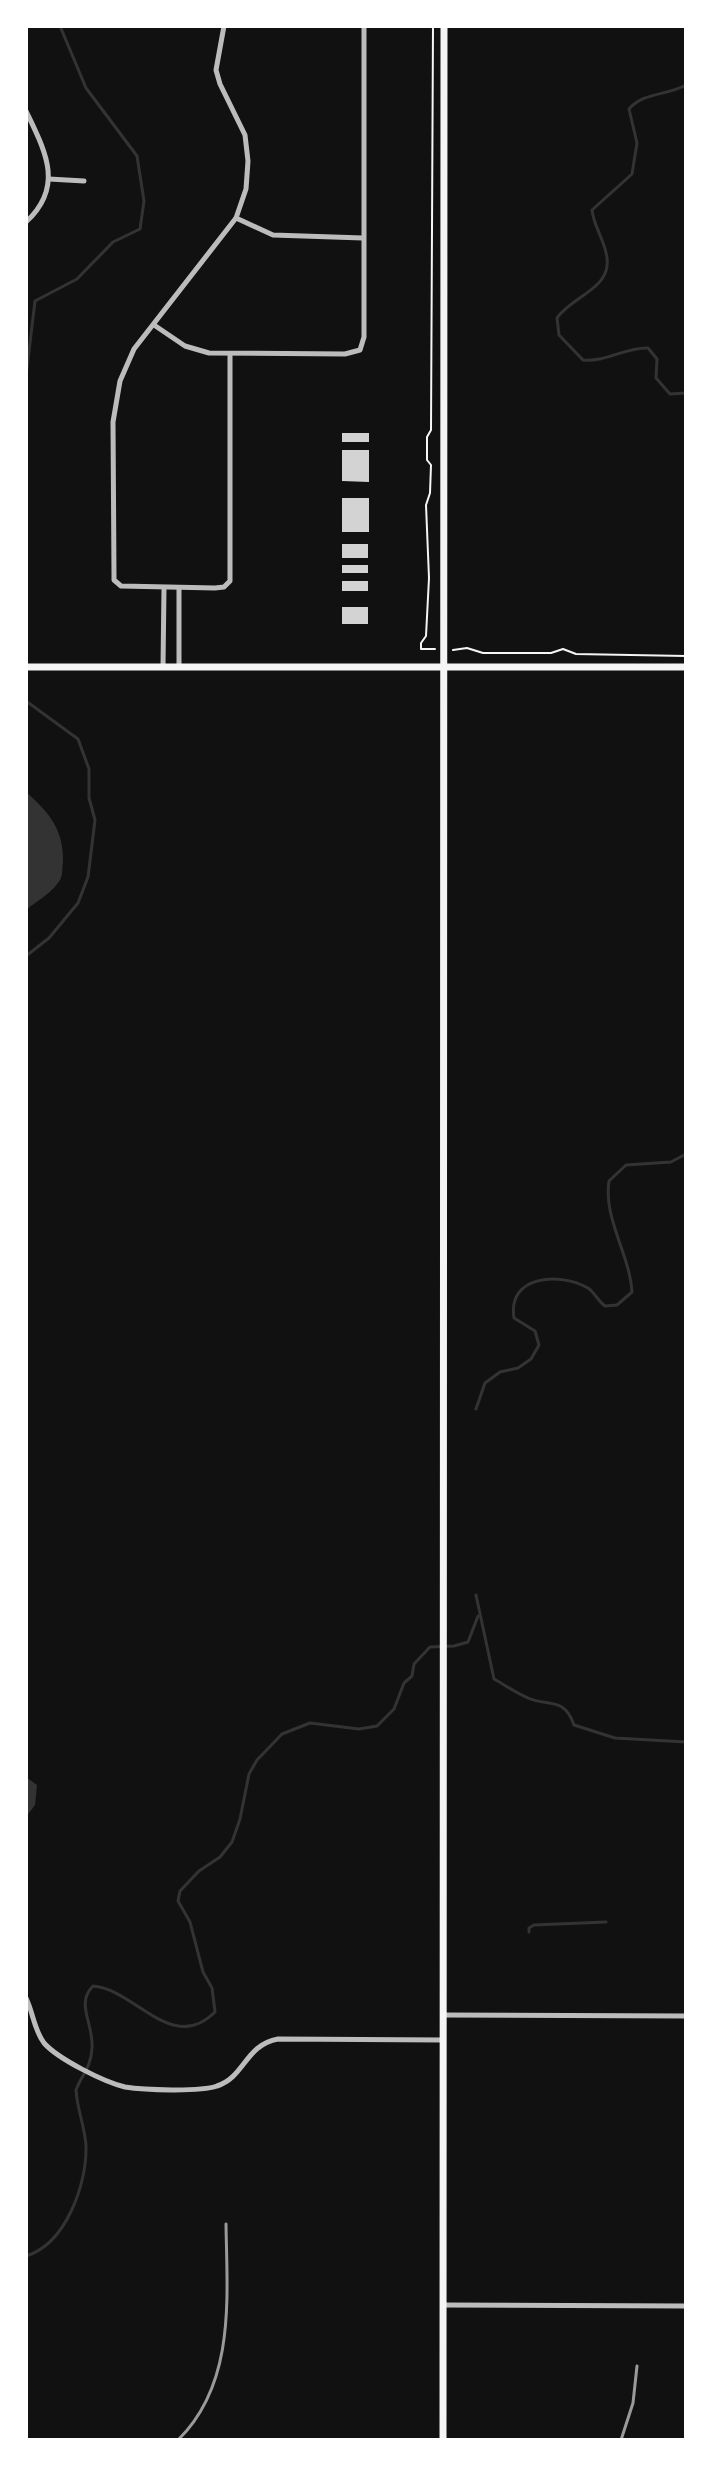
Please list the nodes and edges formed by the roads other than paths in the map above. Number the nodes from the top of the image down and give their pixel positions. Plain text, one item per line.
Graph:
1 (224, 26) edge
2 (364, 26) edge
3 (444, 26) edge
4 (26, 111) edge
5 (49, 179) junction
6 (84, 181) dead end
7 (236, 218) junction
8 (26, 222) edge
9 (363, 238) junction
10 (154, 325) junction
11 (230, 354) junction
12 (164, 588) junction
13 (179, 588) junction
14 (26, 667) edge
15 (163, 667) junction
16 (179, 667) junction
17 (686, 667) edge
18 (443, 668) junction
19 (26, 1998) edge
20 (443, 2015) junction
21 (686, 2016) edge
22 (443, 2040) junction
23 (443, 2305) junction
24 (686, 2306) edge
25 (443, 2440) edge

1 - 7 street
2 - 9 street
3 - 18 main road
4 - 5 street
5 - 6 street
5 - 8 street
7 - 9 street
7 - 10 street
9 - 11 street
10 - 11 street
10 - 12 street
11 - 13 street
12 - 13 street
12 - 15 street
13 - 16 street
14 - 15 main road
15 - 16 main road
16 - 18 main road
17 - 18 main road
18 - 20 main road
19 - 22 street
20 - 21 street
20 - 22 main road
22 - 23 main road
23 - 24 street
23 - 25 main road

